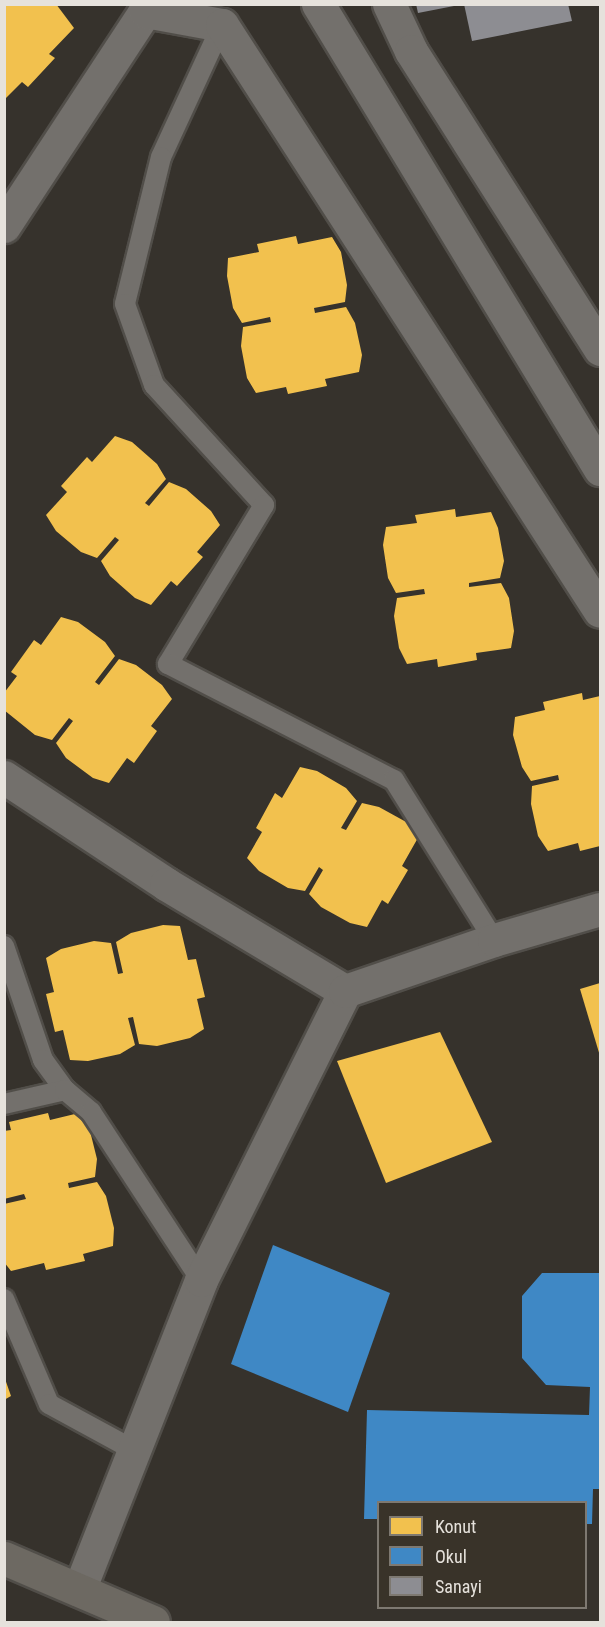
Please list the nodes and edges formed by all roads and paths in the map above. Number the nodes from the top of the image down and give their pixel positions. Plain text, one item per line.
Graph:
1 (318, 4) edge
2 (389, 4) edge
3 (140, 8) edge
4 (226, 15) edge
5 (4, 226) edge
6 (600, 348) edge
7 (600, 468) edge
8 (600, 611) edge
9 (4, 777) edge
10 (600, 909) edge
11 (494, 940) junction
12 (4, 946) edge
13 (345, 991) junction
14 (65, 1090) junction
15 (4, 1104) edge
16 (201, 1280) junction
17 (4, 1299) edge
18 (132, 1449) junction
19 (4, 1558) edge
20 (79, 1590) junction
21 (153, 1623) edge

1 - 7 street
2 - 6 street
3 - 4 street
3 - 5 street
4 - 8 street
4 - 11 lane
9 - 13 street
10 - 11 street
11 - 13 street
12 - 14 lane
13 - 16 street
14 - 15 lane
14 - 16 lane
16 - 18 street
17 - 18 lane
18 - 20 street
19 - 20 main road
20 - 21 main road

